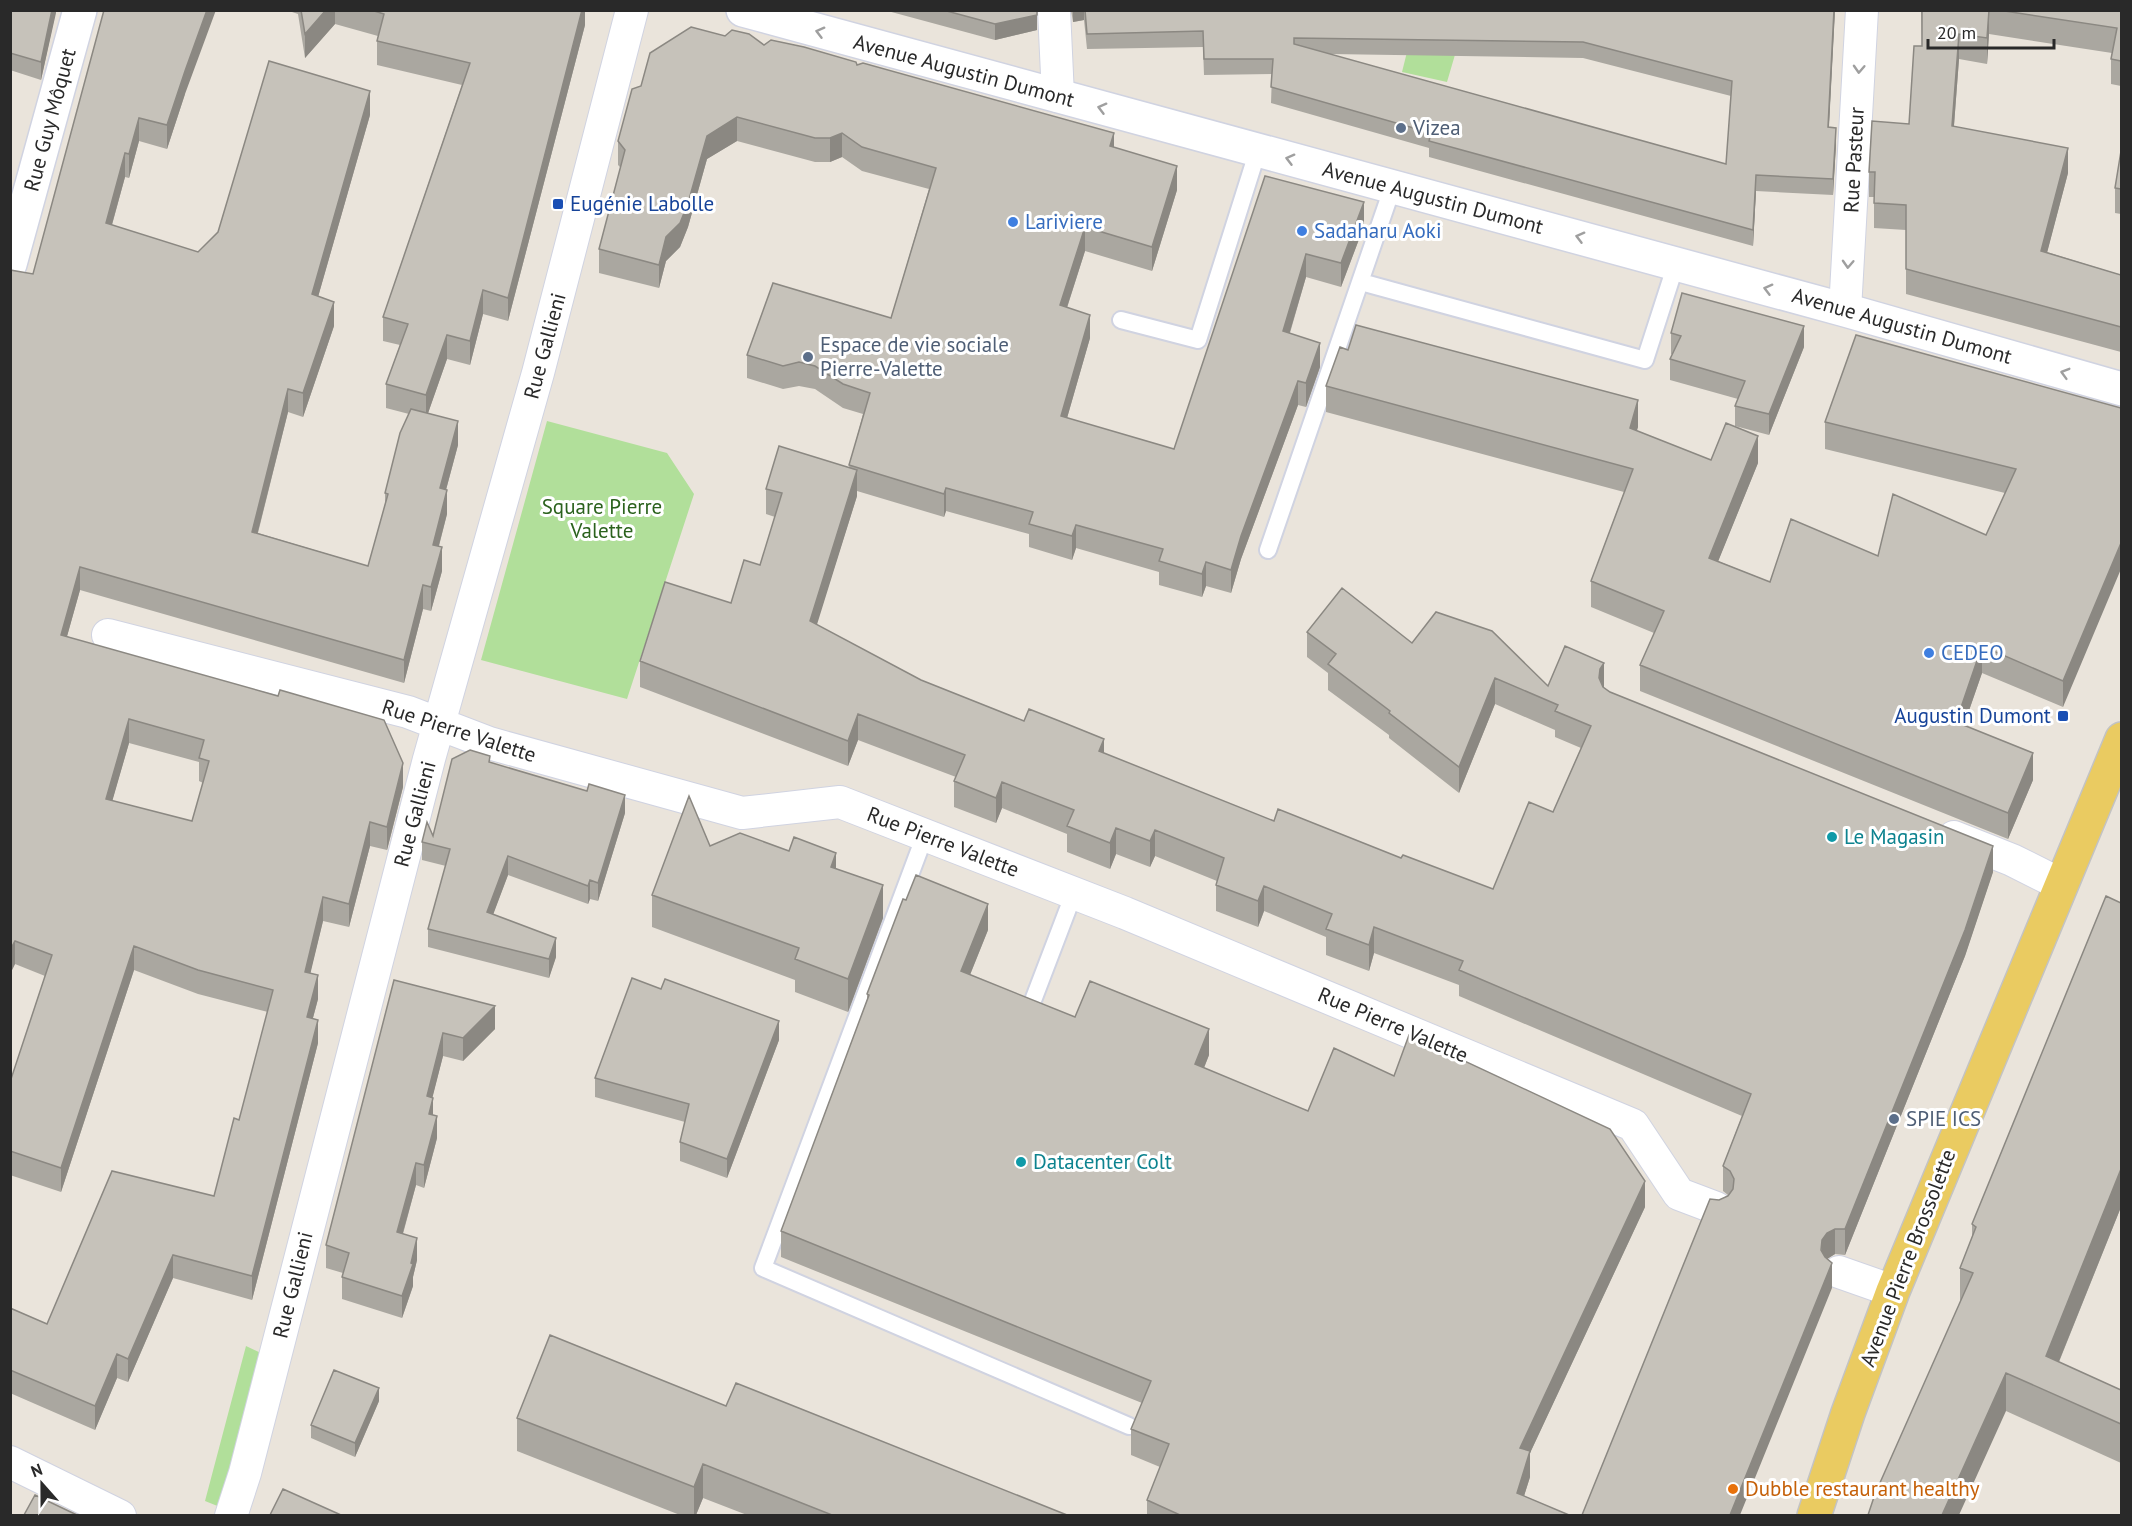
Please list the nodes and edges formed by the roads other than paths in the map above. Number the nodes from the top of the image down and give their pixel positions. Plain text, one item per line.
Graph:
1 (80, 10) edge
2 (632, 10) edge
3 (743, 10) edge
4 (1054, 10) edge
5 (1862, 10) edge
6 (1058, 96) junction
7 (1258, 150) junction
8 (1393, 186) junction
9 (10, 264) edge
10 (1676, 264) junction
11 (1361, 282) junction
12 (1845, 310) junction
13 (1121, 320) dead end
14 (2121, 389) edge
15 (1268, 550) dead end
16 (108, 634) dead end
17 (440, 723) junction
18 (2121, 739) edge
19 (1925, 825) edge
20 (926, 835) junction
21 (2060, 884) junction
22 (1074, 893) junction
23 (1029, 1011) edge
24 (1716, 1208) edge
25 (1839, 1272) dead end
26 (1893, 1291) junction
27 (1129, 1426) dead end
28 (10, 1462) edge
29 (120, 1515) edge
30 (231, 1515) edge
31 (1814, 1515) edge

1 - 9 street, Rue Guy Môquet
2 - 17 street, Rue Gallieni
6 -> 3 street, Avenue Augustin Dumont
4 - 6 street
5 -> 12 street, Rue Pasteur
7 -> 6 street, Avenue Augustin Dumont
8 -> 7 street, Avenue Augustin Dumont
7 - 13 lane
10 -> 8 street, Avenue Augustin Dumont
8 - 11 lane
10 - 11 lane
12 -> 10 street, Avenue Augustin Dumont
11 - 15 lane
14 -> 12 street, Avenue Augustin Dumont
16 - 17 street, Rue Pierre Valette
17 - 20 street, Rue Pierre Valette
17 - 30 street, Rue Gallieni
18 - 21 main road, Avenue Pierre Brossolette
19 - 21 street
20 - 22 street, Rue Pierre Valette
20 - 27 lane
21 - 26 main road, Avenue Pierre Brossolette
22 - 23 lane
22 - 24 street, Rue Pierre Valette
25 - 26 street
26 - 31 main road, Avenue Pierre Brossolette
28 - 29 street

